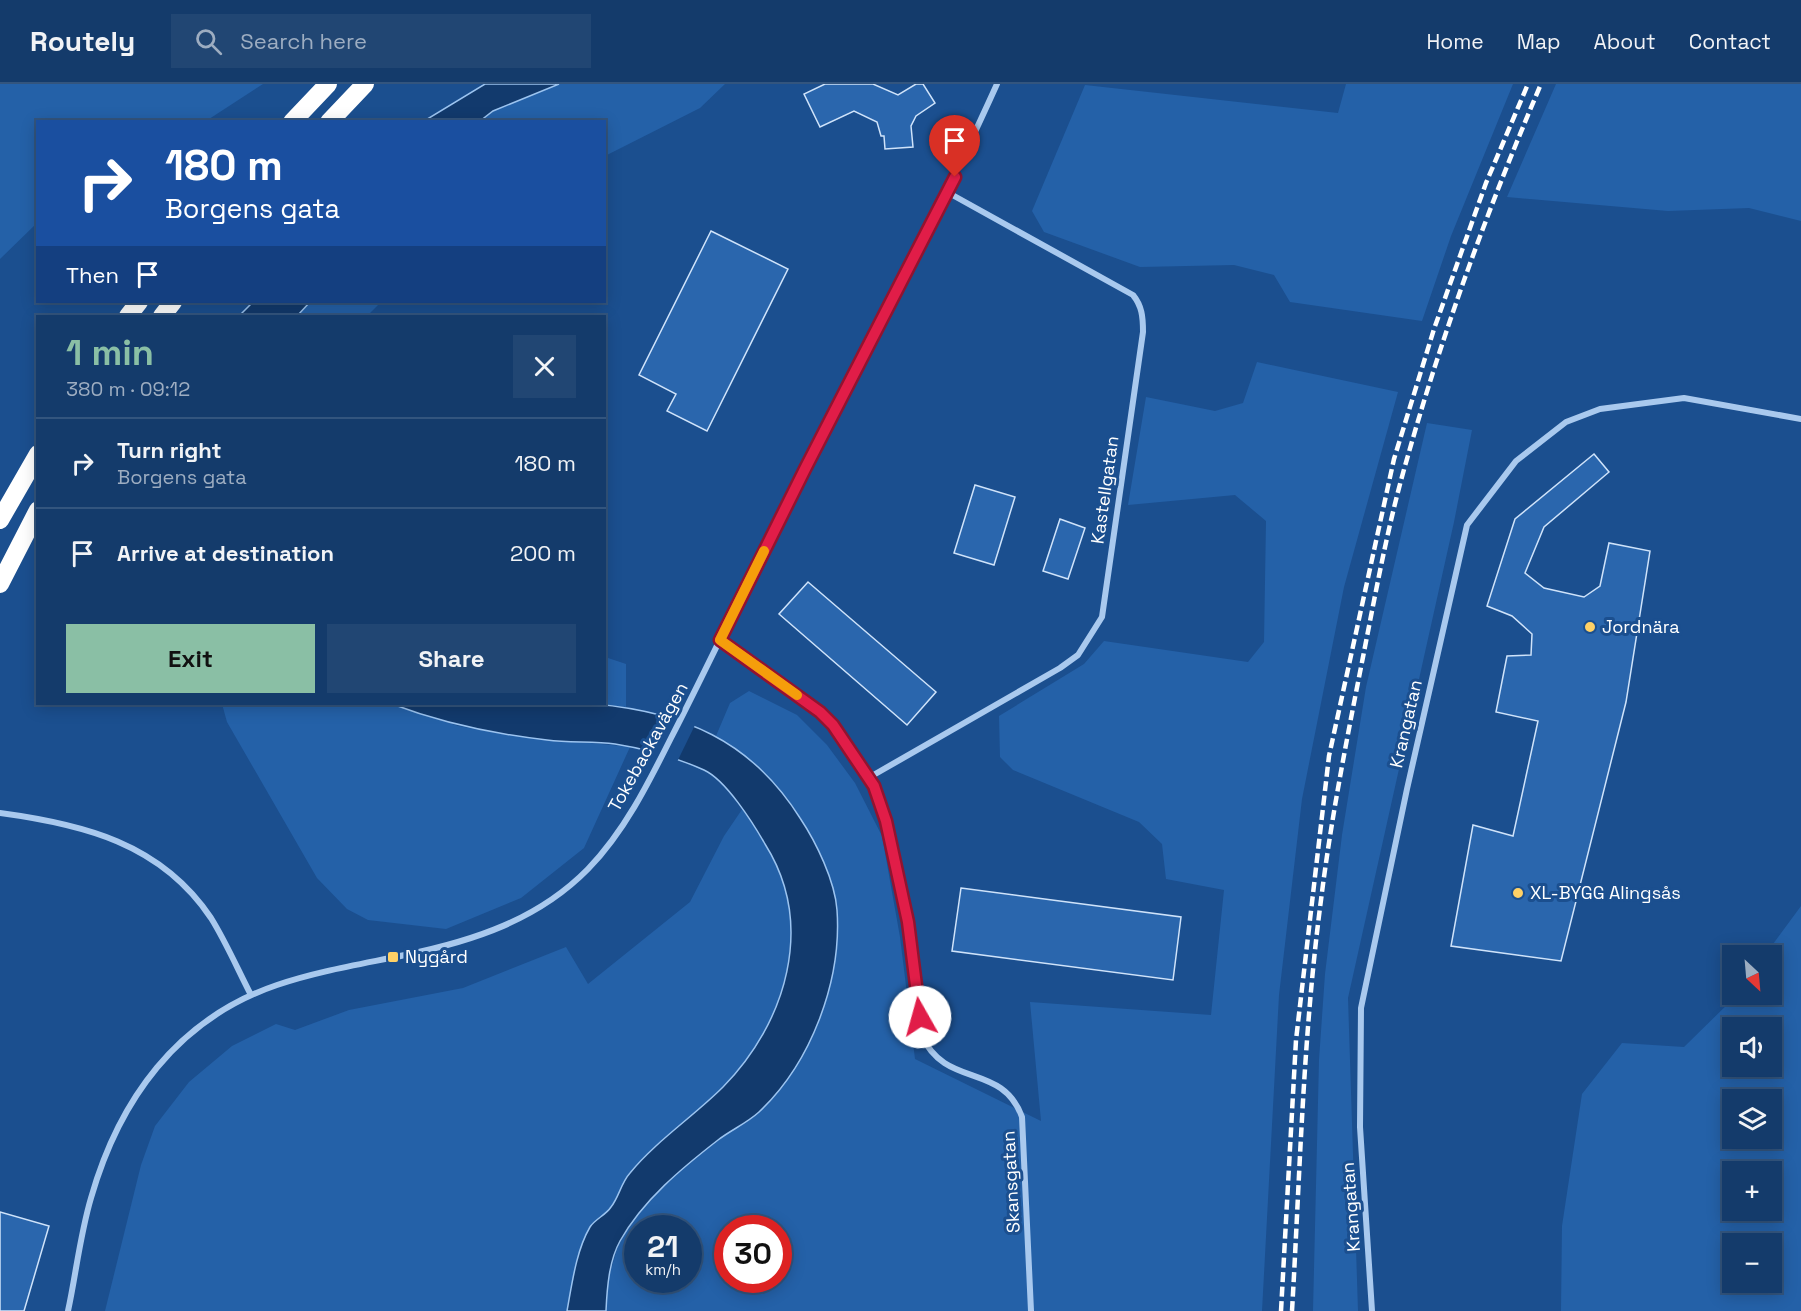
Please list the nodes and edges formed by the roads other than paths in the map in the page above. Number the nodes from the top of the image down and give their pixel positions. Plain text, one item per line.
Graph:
1 (328, 84) edge
2 (365, 84) edge
3 (997, 84) edge
4 (294, 120) edge
5 (332, 120) edge
6 (947, 192) junction
7 (138, 303) edge
8 (172, 303) edge
9 (129, 315) edge
10 (163, 315) edge
11 (1801, 418) edge
12 (36, 457) edge
13 (36, 514) edge
14 (0, 520) edge
15 (0, 584) edge
16 (720, 640) junction
17 (870, 777) junction
18 (0, 813) edge
19 (251, 995) junction
20 (68, 1311) edge
21 (1031, 1311) edge
22 (1372, 1311) edge

1 - 4 highway
2 - 5 highway
3 - 6 street, Tokebackavägen
6 - 16 street, Tokebackavägen
6 - 17 street, Kastellgatan
7 - 9 highway
8 - 10 highway
11 - 22 street, Krangatan
12 - 14 highway
13 - 15 highway
16 - 17 street, Skansgatan
16 - 19 street, Tokebackavägen
17 - 21 street, Skansgatan
18 - 19 street
19 - 20 street, Tokebackavägen

